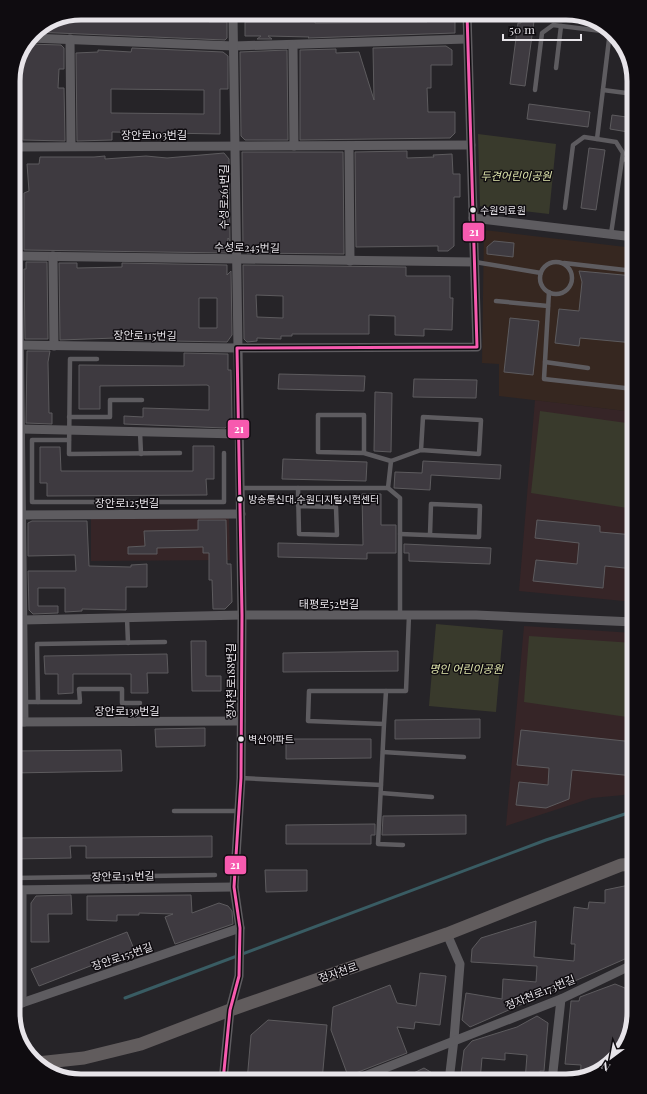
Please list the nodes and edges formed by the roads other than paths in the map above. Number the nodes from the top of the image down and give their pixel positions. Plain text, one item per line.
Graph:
1 (233, 20) edge
2 (467, 20) edge
3 (561, 26) junction
4 (601, 31) edge
5 (38, 38) edge
6 (609, 38) edge
7 (70, 39) junction
8 (467, 40) junction
9 (293, 45) junction
10 (234, 46) junction
11 (556, 68) dead end
12 (535, 90) dead end
13 (603, 90) junction
14 (627, 93) edge
15 (597, 139) junction
16 (471, 145) junction
17 (71, 146) junction
18 (235, 146) junction
19 (294, 146) junction
20 (349, 146) junction
21 (20, 147) edge
22 (622, 159) junction
23 (627, 160) edge
24 (565, 208) dead end
25 (473, 218) junction
26 (611, 234) junction
27 (627, 235) edge
28 (20, 256) edge
29 (53, 256) junction
30 (235, 259) junction
31 (350, 260) junction
32 (475, 262) junction
33 (561, 263) junction
34 (627, 270) edge
35 (541, 273) junction
36 (549, 292) junction
37 (496, 301) dead end
38 (548, 306) junction
39 (20, 345) edge
40 (54, 346) junction
41 (237, 348) junction
42 (97, 359) dead end
43 (545, 362) junction
44 (588, 368) dead end
45 (627, 388) edge
46 (142, 400) dead end
47 (20, 412) edge
48 (69, 417) junction
49 (21, 429) junction
50 (69, 430) junction
51 (140, 432) junction
52 (239, 434) junction
53 (69, 440) junction
54 (20, 450) edge
55 (420, 450) junction
56 (180, 453) dead end
57 (224, 453) dead end
58 (364, 453) junction
59 (141, 454) junction
60 (391, 461) junction
61 (241, 488) junction
62 (298, 488) junction
63 (388, 488) junction
64 (298, 506) junction
65 (241, 514) junction
66 (20, 515) edge
67 (400, 534) junction
68 (430, 536) junction
69 (20, 568) edge
70 (242, 615) junction
71 (405, 615) junction
72 (127, 618) junction
73 (23, 620) junction
74 (627, 622) edge
75 (165, 642) dead end
76 (128, 643) junction
77 (386, 691) junction
78 (24, 702) junction
79 (38, 702) junction
80 (140, 703) dead end
81 (241, 721) junction
82 (20, 722) edge
83 (24, 722) junction
84 (384, 724) junction
85 (383, 752) junction
86 (464, 757) dead end
87 (241, 778) junction
88 (381, 785) junction
89 (381, 793) junction
90 (432, 797) dead end
91 (174, 811) dead end
92 (240, 811) junction
93 (403, 845) dead end
94 (627, 865) edge
95 (215, 875) dead end
96 (20, 878) edge
97 (54, 878) junction
98 (234, 887) junction
99 (54, 889) junction
100 (20, 890) edge
101 (240, 928) junction
102 (447, 934) junction
103 (20, 958) edge
104 (627, 967) edge
105 (560, 999) junction
106 (22, 1003) joint
107 (230, 1010) junction
108 (454, 1039) junction
109 (45, 1062) edge
110 (224, 1074) edge
111 (369, 1074) edge
112 (450, 1074) edge
113 (553, 1074) edge

1 - 10 street, 수성로261번길
2 - 8 street
3 - 4 lane
3 - 11 lane
3 - 12 lane
5 - 7 street
6 - 13 lane
7 - 10 street
7 - 17 street
8 - 9 street
8 - 16 street
9 - 10 street
9 - 19 street
10 - 18 street, 수성로261번길
13 - 14 lane
13 - 15 lane
15 - 22 lane
15 - 24 lane
16 - 20 street, 장안로103번길
16 - 25 street
17 - 18 street, 장안로103번길
17 - 21 street, 장안로103번길
18 - 19 street, 장안로103번길
18 - 30 street, 수성로261번길
19 - 20 street, 장안로103번길
20 - 31 street
22 - 23 lane
22 - 26 lane
25 - 26 street
25 - 32 street
26 - 27 street
28 - 29 street, 수성로245번길
29 - 30 street, 수성로245번길
29 - 40 street
30 - 31 street, 수성로245번길
30 - 41 street, 수성로261번길
31 - 32 street, 수성로245번길
32 - 35 lane
32 - 41 street
33 - 34 lane
33 - 35 lane
33 - 36 lane
35 - 36 lane
36 - 38 lane
37 - 38 lane
38 - 43 lane
39 - 40 street, 장안로115번길
40 - 41 street, 장안로115번길
41 - 52 street, 정자천로188번길
42 - 48 lane
43 - 44 lane
43 - 45 lane
46 - 48 lane
47 - 49 street
48 - 50 lane
49 - 50 street
49 - 54 street
50 - 51 street
50 - 53 lane
51 - 52 street
51 - 59 lane
52 - 61 street, 정자천로188번길
53 - 57 lane
53 - 59 lane
55 - 55 lane
55 - 60 lane
56 - 59 lane
58 - 58 lane
58 - 60 lane
60 - 63 lane
61 - 62 lane
61 - 65 street, 정자천로188번길
62 - 63 lane
62 - 64 lane
63 - 67 lane
64 - 64 lane
65 - 66 street, 장안로125번길
65 - 70 street, 정자천로188번길
67 - 68 lane
67 - 71 lane
68 - 68 lane
69 - 73 street
70 - 71 street, 태평로52번길
70 - 72 street, 태평로52번길
70 - 81 street, 정자천로188번길
71 - 74 street, 태평로52번길
71 - 77 lane
72 - 73 street, 태평로52번길
72 - 76 lane
73 - 78 street
75 - 76 lane
76 - 79 lane
77 - 84 lane
77 - 84 lane
78 - 79 lane
78 - 83 street
79 - 80 lane
81 - 83 street, 장안로139번길
81 - 87 street, 정자천로188번길
82 - 83 street, 장안로139번길
84 - 85 lane
85 - 86 lane
85 - 88 lane
87 - 88 lane
87 - 92 street, 정자천로188번길
88 - 89 lane
89 - 90 lane
89 - 93 lane
91 - 92 lane
92 - 98 street, 정자천로188번길
94 - 102 street, 정자천로
95 - 97 lane
96 - 97 lane
97 - 99 lane
98 - 99 street, 장안로151번길
98 - 101 street, 정자천로188번길
99 - 100 street, 장안로151번길
101 - 106 street, 장안로155번길
101 - 107 street, 정자천로188번길
102 - 107 street, 정자천로
102 - 108 street
103 - 106 street
104 - 105 street, 정자천로173번길
105 - 108 street, 정자천로173번길
105 - 113 street
107 - 109 street, 정자천로
107 - 110 street
108 - 111 street, 정자천로173번길
108 - 112 street

